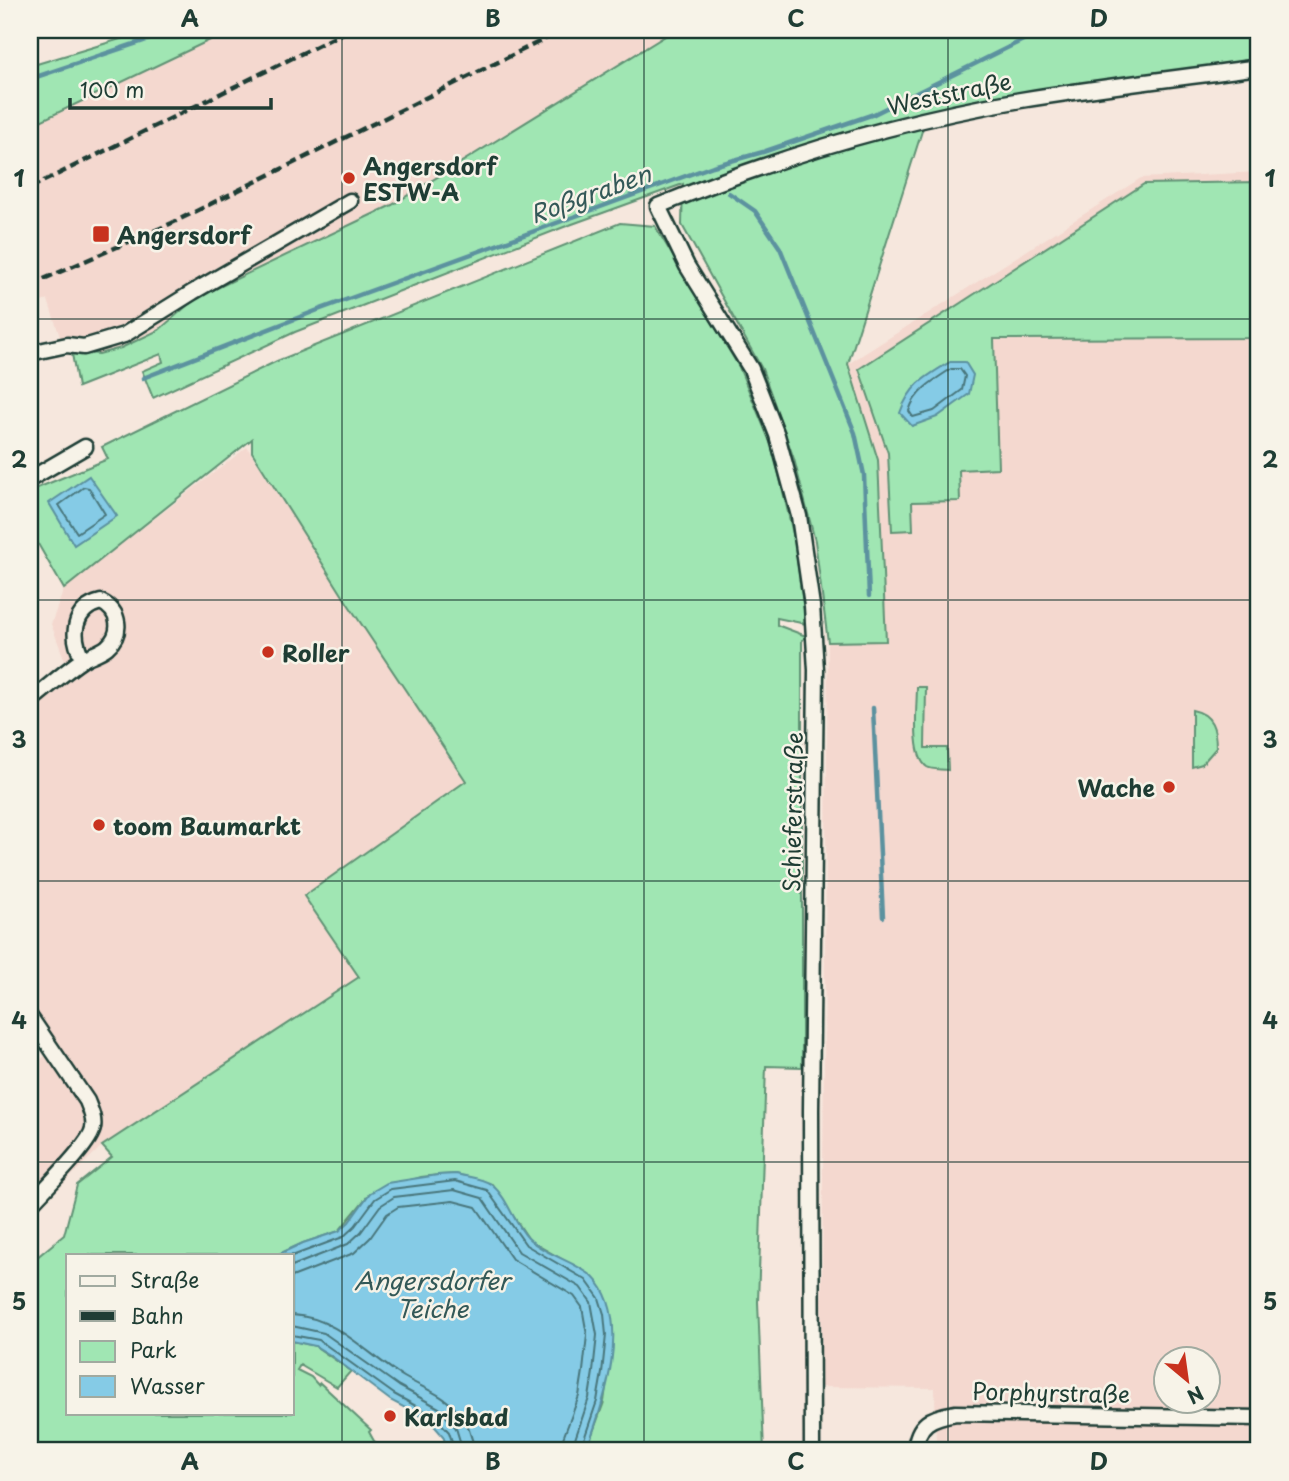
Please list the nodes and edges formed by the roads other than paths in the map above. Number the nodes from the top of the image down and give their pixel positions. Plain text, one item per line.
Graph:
1 (1259, 67) edge
2 (350, 201) dead end
3 (658, 206) joint
4 (30, 353) edge
5 (85, 446) dead end
6 (30, 479) edge
7 (83, 659) dead end
8 (30, 701) edge
9 (30, 1017) edge
10 (30, 1205) edge
11 (1259, 1418) edge
12 (812, 1451) edge
13 (915, 1451) edge

1 - 3 street, Weststraße
2 - 4 street
3 - 12 street, Schieferstraße
5 - 6 street
7 - 8 street
9 - 10 street
11 - 13 street, Porphyrstraße

